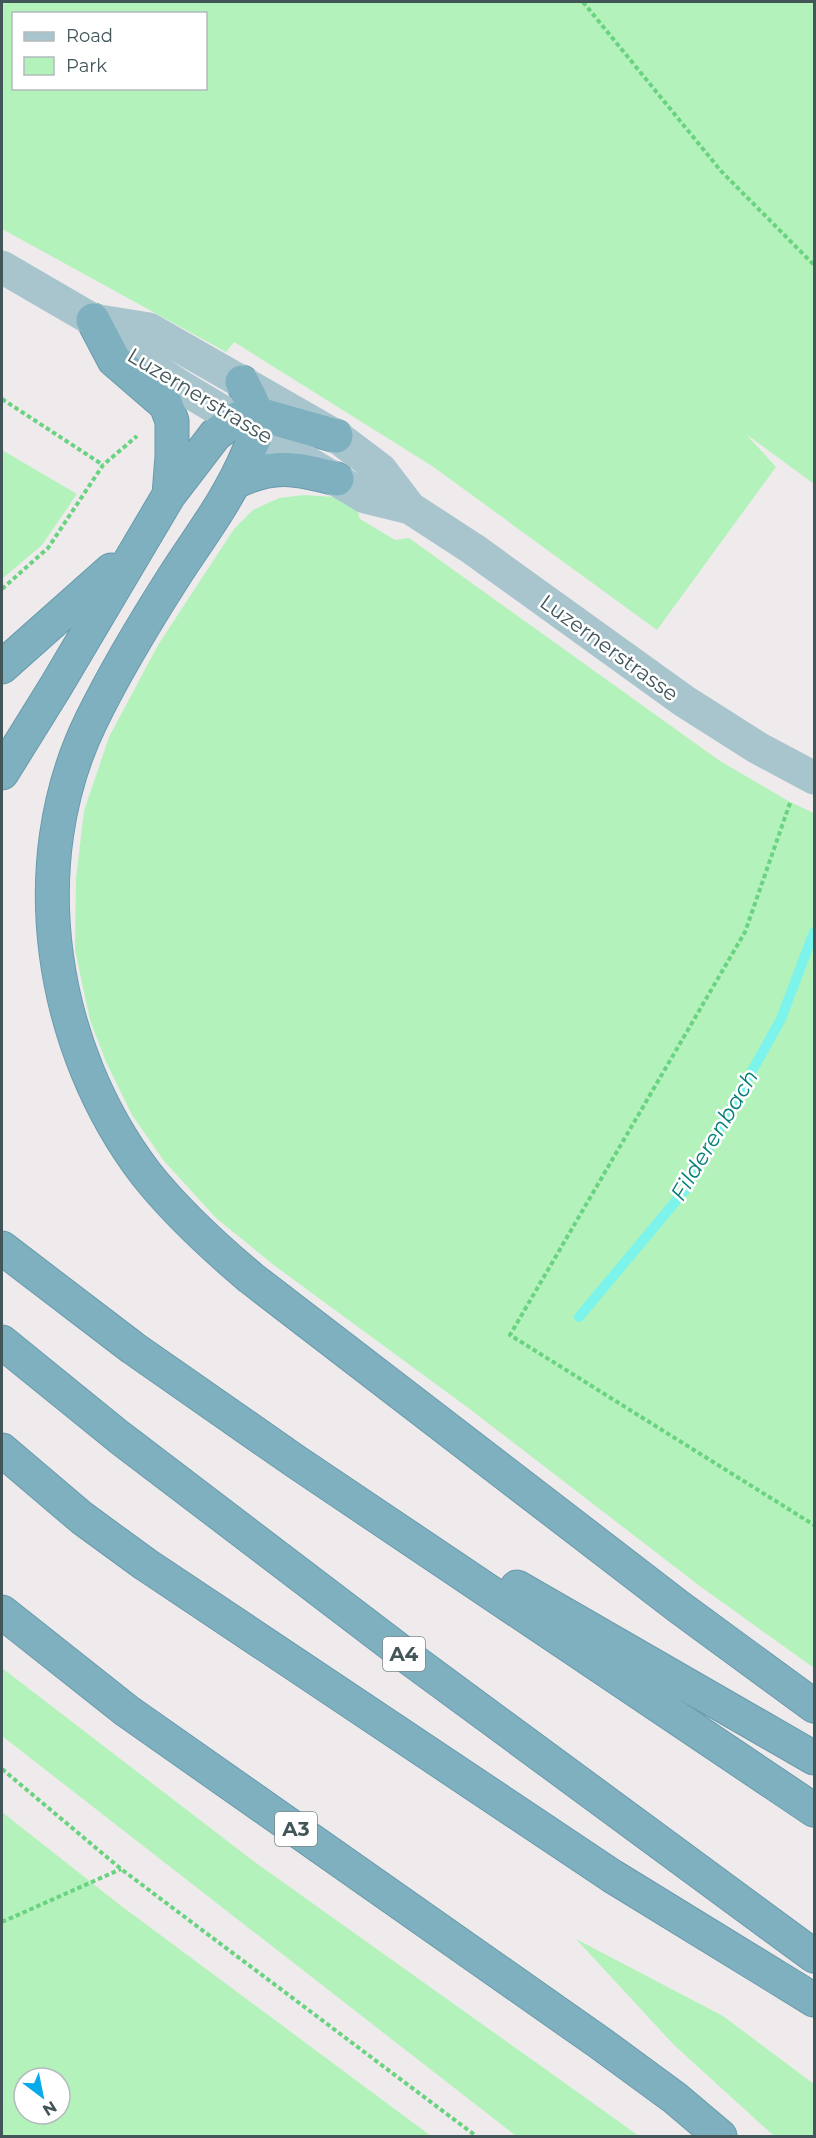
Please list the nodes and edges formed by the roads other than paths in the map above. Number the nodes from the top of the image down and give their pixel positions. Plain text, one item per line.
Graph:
1 (2, 267) edge
2 (93, 320) junction
3 (242, 382) junction
4 (250, 422) junction
5 (336, 436) junction
6 (337, 479) junction
7 (236, 483) junction
8 (169, 495) junction
9 (410, 508) junction
10 (138, 544) junction
11 (2, 667) edge
12 (2, 773) edge
13 (808, 775) edge
14 (2, 1248) edge
15 (2, 1342) edge
16 (2, 1450) edge
17 (295, 1461) junction
18 (2, 1612) edge
19 (814, 1706) edge
20 (814, 1758) edge
21 (814, 1810) edge
22 (814, 1956) edge
23 (814, 2000) edge
24 (720, 2136) edge

1 - 2 main road, Luzernerstrasse
2 - 3 main road, Luzernerstrasse
2 - 4 main road, Luzernerstrasse
2 - 8 highway
3 - 4 highway
3 - 5 main road, Luzernerstrasse
4 - 5 highway
4 - 6 main road, Luzernerstrasse
4 - 7 highway
4 - 8 highway
5 - 9 main road, Luzernerstrasse
6 - 7 highway
6 - 9 main road, Luzernerstrasse
7 - 19 highway
8 - 10 highway
9 - 13 main road, Luzernerstrasse
10 - 11 highway
10 - 12 highway
14 - 17 highway
15 - 22 highway, A4
16 - 23 highway
17 - 20 highway
17 - 21 highway
18 - 24 highway, A3

